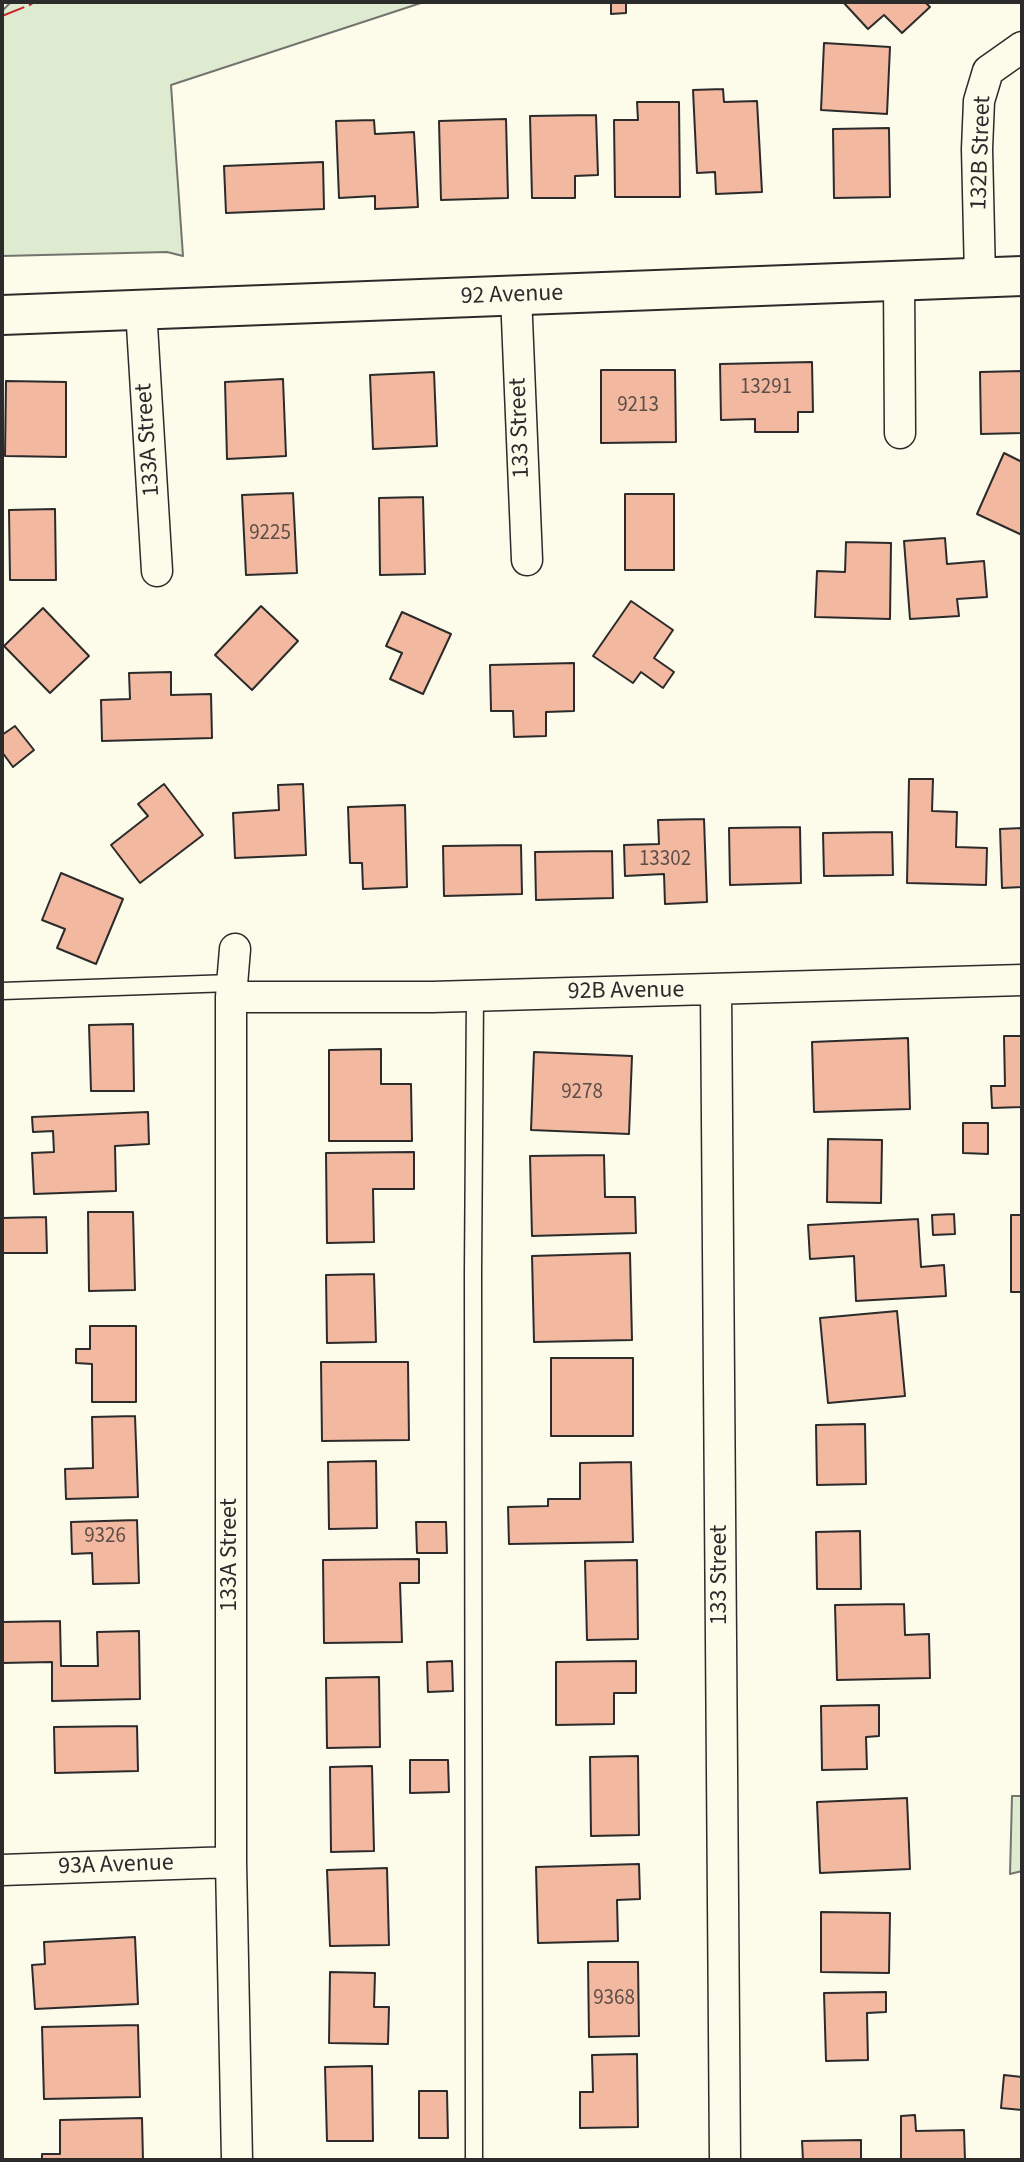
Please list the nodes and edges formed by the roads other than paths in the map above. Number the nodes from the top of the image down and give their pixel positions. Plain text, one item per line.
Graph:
1 (1022, 47) edge
2 (1022, 276) edge
3 (980, 277) junction
4 (899, 281) junction
5 (516, 295) junction
6 (141, 309) junction
7 (2, 315) edge
8 (900, 433) dead end
9 (527, 560) dead end
10 (158, 571) dead end
11 (235, 949) dead end
12 (1022, 980) edge
13 (716, 989) junction
14 (231, 990) junction
15 (2, 991) edge
16 (475, 995) junction
17 (230, 1862) junction
18 (2, 1870) edge
19 (237, 2160) edge
20 (474, 2160) edge
21 (725, 2160) edge

1 - 3 street, 132B Street
2 - 3 main road, 92 Avenue
3 - 4 main road, 92 Avenue
4 - 5 main road, 92 Avenue
4 - 8 street
5 - 6 main road, 92 Avenue
5 - 9 street, 133 Street
6 - 7 main road, 92 Avenue
6 - 10 street, 133A Street
11 - 14 street, 133A Street
12 - 13 street, 92B Avenue
13 - 16 street, 92B Avenue
13 - 21 street, 133 Street
14 - 15 lane
14 - 16 street, 92B Avenue
14 - 17 street, 133A Street
16 - 20 lane
17 - 18 street, 93A Avenue
17 - 19 street, 133A Street

